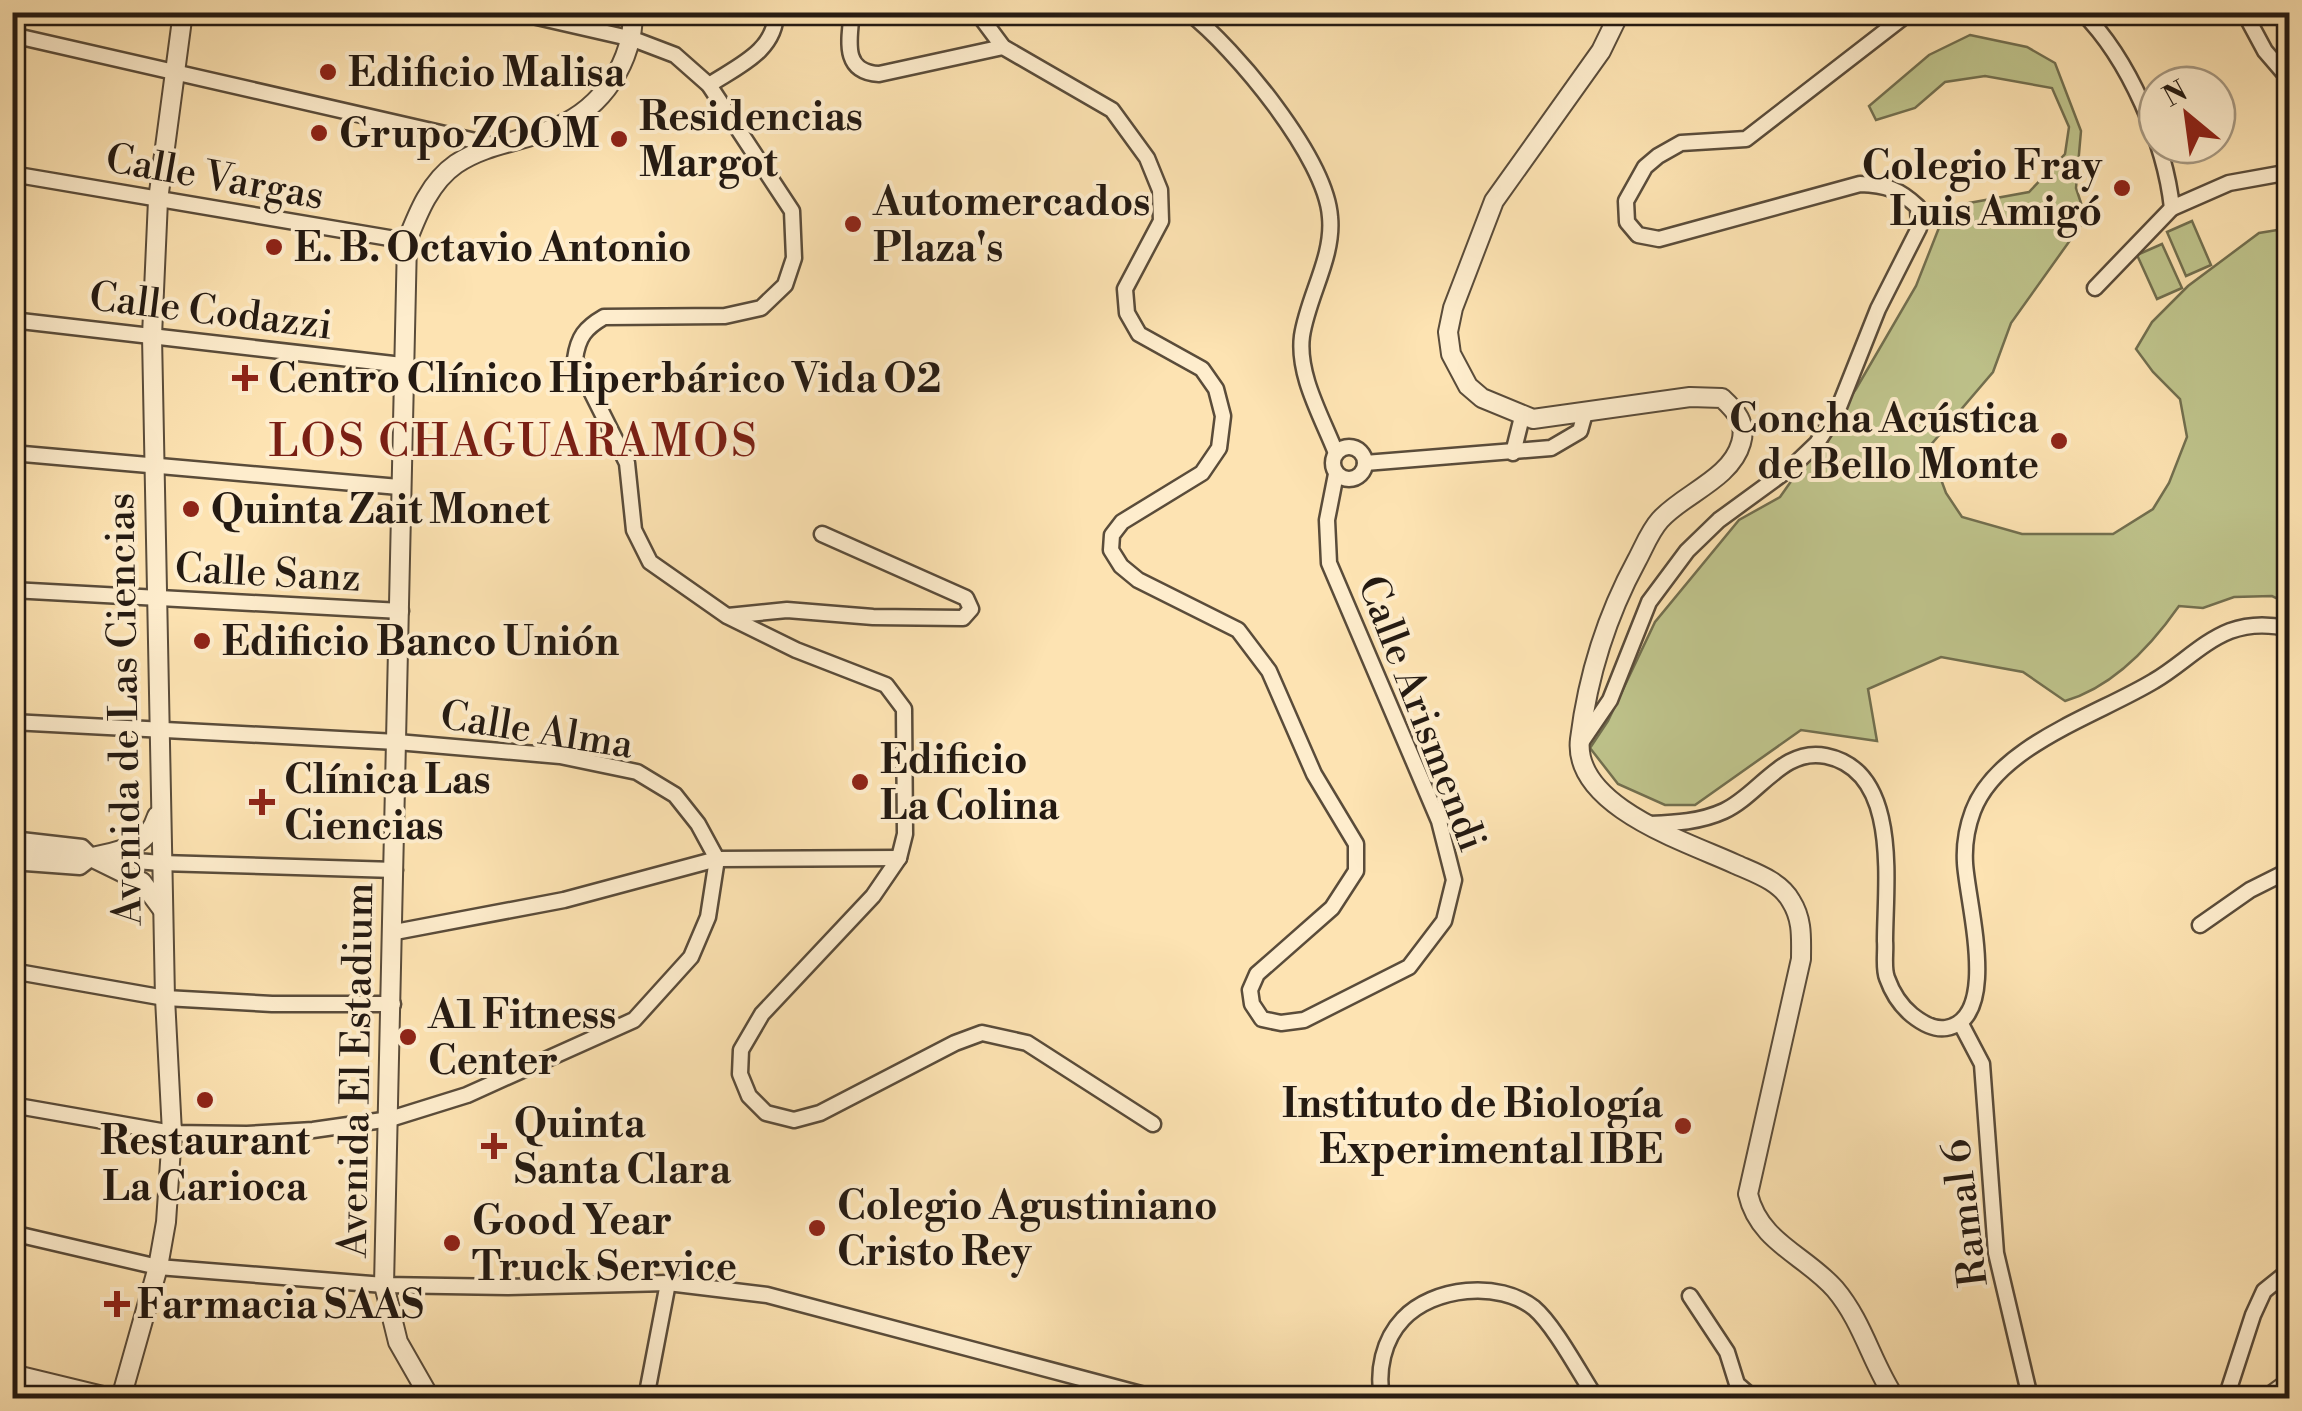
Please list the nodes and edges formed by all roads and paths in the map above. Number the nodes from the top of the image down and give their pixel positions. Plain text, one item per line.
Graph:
1 (183, 12) edge
2 (515, 12) edge
3 (632, 12) edge
4 (776, 12) edge
5 (852, 12) edge
6 (977, 12) edge
7 (1188, 12) edge
8 (1620, 12) edge
9 (2082, 12) edge
10 (2244, 12) edge
11 (1899, 15) edge
12 (12, 35) edge
13 (633, 39) junction
14 (1003, 47) junction
15 (174, 72) junction
16 (2290, 80) edge
17 (709, 84) junction
18 (494, 145) junction
19 (2290, 172) edge
20 (12, 174) edge
21 (158, 200) junction
22 (2172, 208) junction
23 (407, 241) junction
24 (2095, 288) dead end
25 (12, 320) edge
26 (152, 336) junction
27 (402, 365) junction
28 (1586, 414) junction
29 (1522, 416) junction
30 (12, 452) edge
31 (1336, 453) junction
32 (1513, 453) junction
33 (1365, 463) junction
34 (152, 466) junction
35 (1336, 474) junction
36 (400, 487) junction
37 (822, 534) dead end
38 (12, 590) edge
39 (157, 599) junction
40 (401, 611) junction
41 (727, 616) junction
42 (2290, 629) edge
43 (12, 722) edge
44 (160, 730) junction
45 (398, 742) junction
46 (1579, 745) junction
47 (160, 806) junction
48 (1649, 824) junction
49 (12, 839) edge
50 (12, 851) edge
51 (93, 858) junction
52 (899, 858) junction
53 (717, 859) junction
54 (12, 862) edge
55 (161, 864) junction
56 (395, 870) junction
57 (2290, 870) edge
58 (163, 910) junction
59 (2200, 926) dead end
60 (394, 932) junction
61 (12, 971) edge
62 (165, 998) junction
63 (393, 1004) junction
64 (1961, 1024) junction
65 (12, 1105) edge
66 (390, 1119) junction
67 (1153, 1124) dead end
68 (172, 1133) junction
69 (12, 1233) edge
70 (158, 1268) junction
71 (2290, 1270) edge
72 (668, 1283) junction
73 (384, 1285) junction
74 (1690, 1296) dead end
75 (12, 1374) edge
76 (2290, 1382) edge
77 (12, 1388) edge
78 (1737, 1391) edge
79 (2030, 1397) edge
80 (53, 1398) edge
81 (110, 1398) edge
82 (120, 1398) edge
83 (430, 1398) edge
84 (646, 1398) edge
85 (1156, 1398) edge
86 (1382, 1398) edge
87 (1596, 1398) edge
88 (1753, 1398) edge
89 (1895, 1398) edge
90 (2226, 1398) edge
91 (2268, 1398) edge

1 - 15 street, Avenida de Las Ciencias
2 - 13 street
3 - 13 street, Avenida El Estadium
4 - 17 street
5 - 14 street
6 - 14 street
7 - 31 street
8 - 29 street
9 - 22 street
10 - 16 street
11 - 46 street
12 - 15 street
13 - 17 street
13 - 18 street, Avenida El Estadium
14 - 35 street, Calle Arismendi
15 - 18 street
15 - 21 street, Avenida de Las Ciencias
17 - 41 street
18 - 23 street, Avenida El Estadium
19 - 22 street
20 - 21 street, Calle Vargas
21 - 23 street, Calle Vargas
21 - 26 street, Avenida de Las Ciencias
22 - 24 street
23 - 27 street, Avenida El Estadium
25 - 26 street, Calle Codazzi
26 - 27 street, Calle Codazzi
26 - 34 street, Avenida de Las Ciencias
27 - 36 street, Avenida El Estadium
28 - 29 street
28 - 32 street
28 - 46 street
29 - 32 street
30 - 34 street
31 - 33 street
31 - 35 street
32 - 33 street
33 - 35 street
34 - 36 street
34 - 39 street, Avenida de Las Ciencias
36 - 40 street, Avenida El Estadium
37 - 41 street
38 - 39 street, Calle Sanz
39 - 40 street, Calle Sanz
39 - 44 street, Avenida de Las Ciencias
40 - 45 street, Avenida El Estadium
41 - 52 street
42 - 64 street
43 - 44 street, Calle Alma
44 - 45 street, Calle Alma
44 - 47 street, Avenida de Las Ciencias
45 - 53 street, Calle Alma
45 - 56 street, Avenida El Estadium
46 - 48 street
47 - 51 street
47 - 55 street, Avenida de Las Ciencias
48 - 64 street
48 - 89 street
49 - 51 street
50 - 51 street
51 - 54 street
51 - 55 street
51 - 58 street
52 - 53 street
52 - 67 street
53 - 60 street
53 - 66 street
55 - 56 street
55 - 58 street, Avenida de Las Ciencias
56 - 60 street, Avenida El Estadium
57 - 59 street
58 - 62 street, Avenida de Las Ciencias
60 - 63 street, Avenida El Estadium
61 - 62 street
62 - 63 street
62 - 68 street, Avenida de Las Ciencias
63 - 66 street, Avenida El Estadium
64 - 79 street, Ramal 6
65 - 68 street
66 - 68 street
66 - 73 street, Avenida El Estadium
68 - 70 street, Avenida de Las Ciencias
69 - 70 street
70 - 73 street
70 - 82 street, Avenida de Las Ciencias
71 - 90 street
72 - 73 street
72 - 84 street
72 - 85 street
73 - 83 street, Avenida El Estadium
74 - 78 street
75 - 81 street
76 - 91 street
77 - 80 street
78 - 88 street
86 - 87 street

